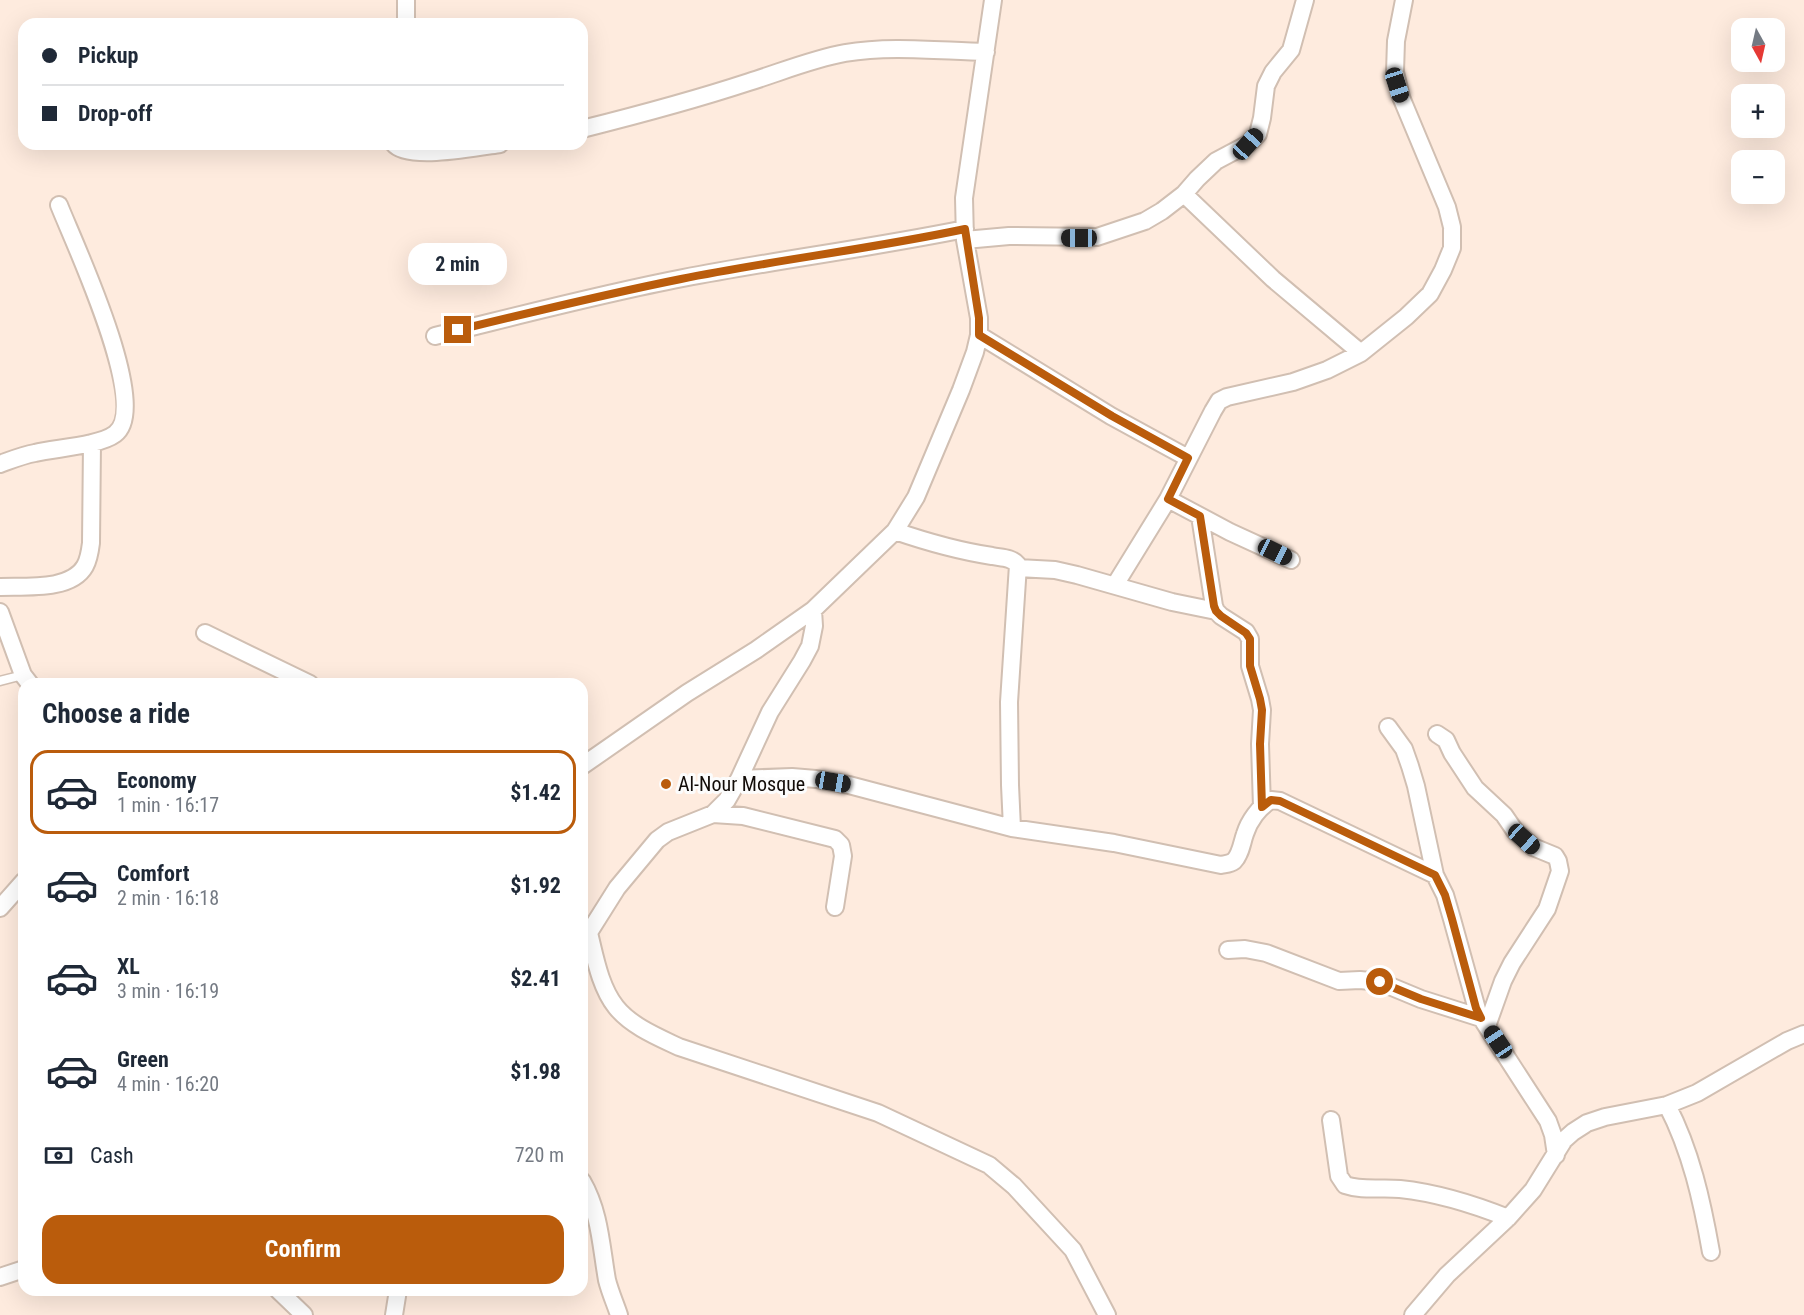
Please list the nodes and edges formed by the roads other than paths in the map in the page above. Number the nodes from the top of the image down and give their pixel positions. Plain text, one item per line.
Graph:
1 (406, 0) edge
2 (993, 0) edge
3 (1305, 0) edge
4 (1404, 0) edge
5 (406, 18) edge
6 (986, 52) junction
7 (588, 127) edge
8 (402, 150) edge
9 (440, 150) edge
10 (1184, 194) junction
11 (59, 205) dead end
12 (965, 234) junction
13 (979, 335) junction
14 (435, 336) dead end
15 (1361, 353) junction
16 (92, 443) junction
17 (1188, 458) junction
18 (0, 464) edge
19 (1168, 499) junction
20 (1200, 516) junction
21 (895, 531) junction
22 (1291, 560) dead end
23 (1018, 568) junction
24 (1115, 585) junction
25 (0, 587) edge
26 (813, 610) junction
27 (1216, 611) junction
28 (0, 612) edge
29 (205, 633) dead end
30 (26, 678) edge
31 (298, 678) edge
32 (18, 680) edge
33 (0, 681) edge
34 (1388, 727) dead end
35 (1437, 734) dead end
36 (588, 762) edge
37 (739, 779) junction
38 (1262, 807) junction
39 (713, 814) junction
40 (1012, 828) junction
41 (1435, 875) junction
42 (18, 888) edge
43 (835, 907) dead end
44 (0, 908) edge
45 (588, 933) edge
46 (588, 944) edge
47 (1228, 950) dead end
48 (1484, 1022) junction
49 (1804, 1034) edge
50 (1667, 1105) junction
51 (1331, 1120) dead end
52 (1556, 1155) junction
53 (588, 1192) edge
54 (1508, 1218) junction
55 (1711, 1252) dead end
56 (18, 1271) edge
57 (0, 1277) edge
58 (285, 1296) edge
59 (397, 1296) edge
60 (304, 1315) edge
61 (394, 1315) edge
62 (619, 1315) edge
63 (1107, 1315) edge
64 (1413, 1315) edge

1 - 5 street
2 - 6 street
3 - 10 street
4 - 15 street
6 - 7 street
6 - 12 street
8 - 9 street
10 - 12 street
10 - 15 street
11 - 16 street
12 - 13 street
12 - 14 street
13 - 17 street
13 - 21 street
15 - 17 street
16 - 18 street
16 - 25 street
17 - 19 street
19 - 20 street
19 - 24 street
20 - 22 street
20 - 27 street
21 - 23 street
21 - 26 street
23 - 24 street
23 - 40 street
24 - 27 street
26 - 36 street
26 - 37 street
27 - 38 street
28 - 30 street
29 - 31 street
32 - 33 lane
34 - 41 street
35 - 48 street
37 - 39 street
37 - 40 street
38 - 40 street
38 - 41 street
39 - 43 street
39 - 45 street
41 - 48 street
42 - 44 street
46 - 63 street
47 - 48 street
48 - 52 street
49 - 50 street
50 - 52 street
50 - 55 street
51 - 54 street
52 - 54 street
53 - 62 street
54 - 64 street
56 - 57 street
58 - 60 street
59 - 61 street

